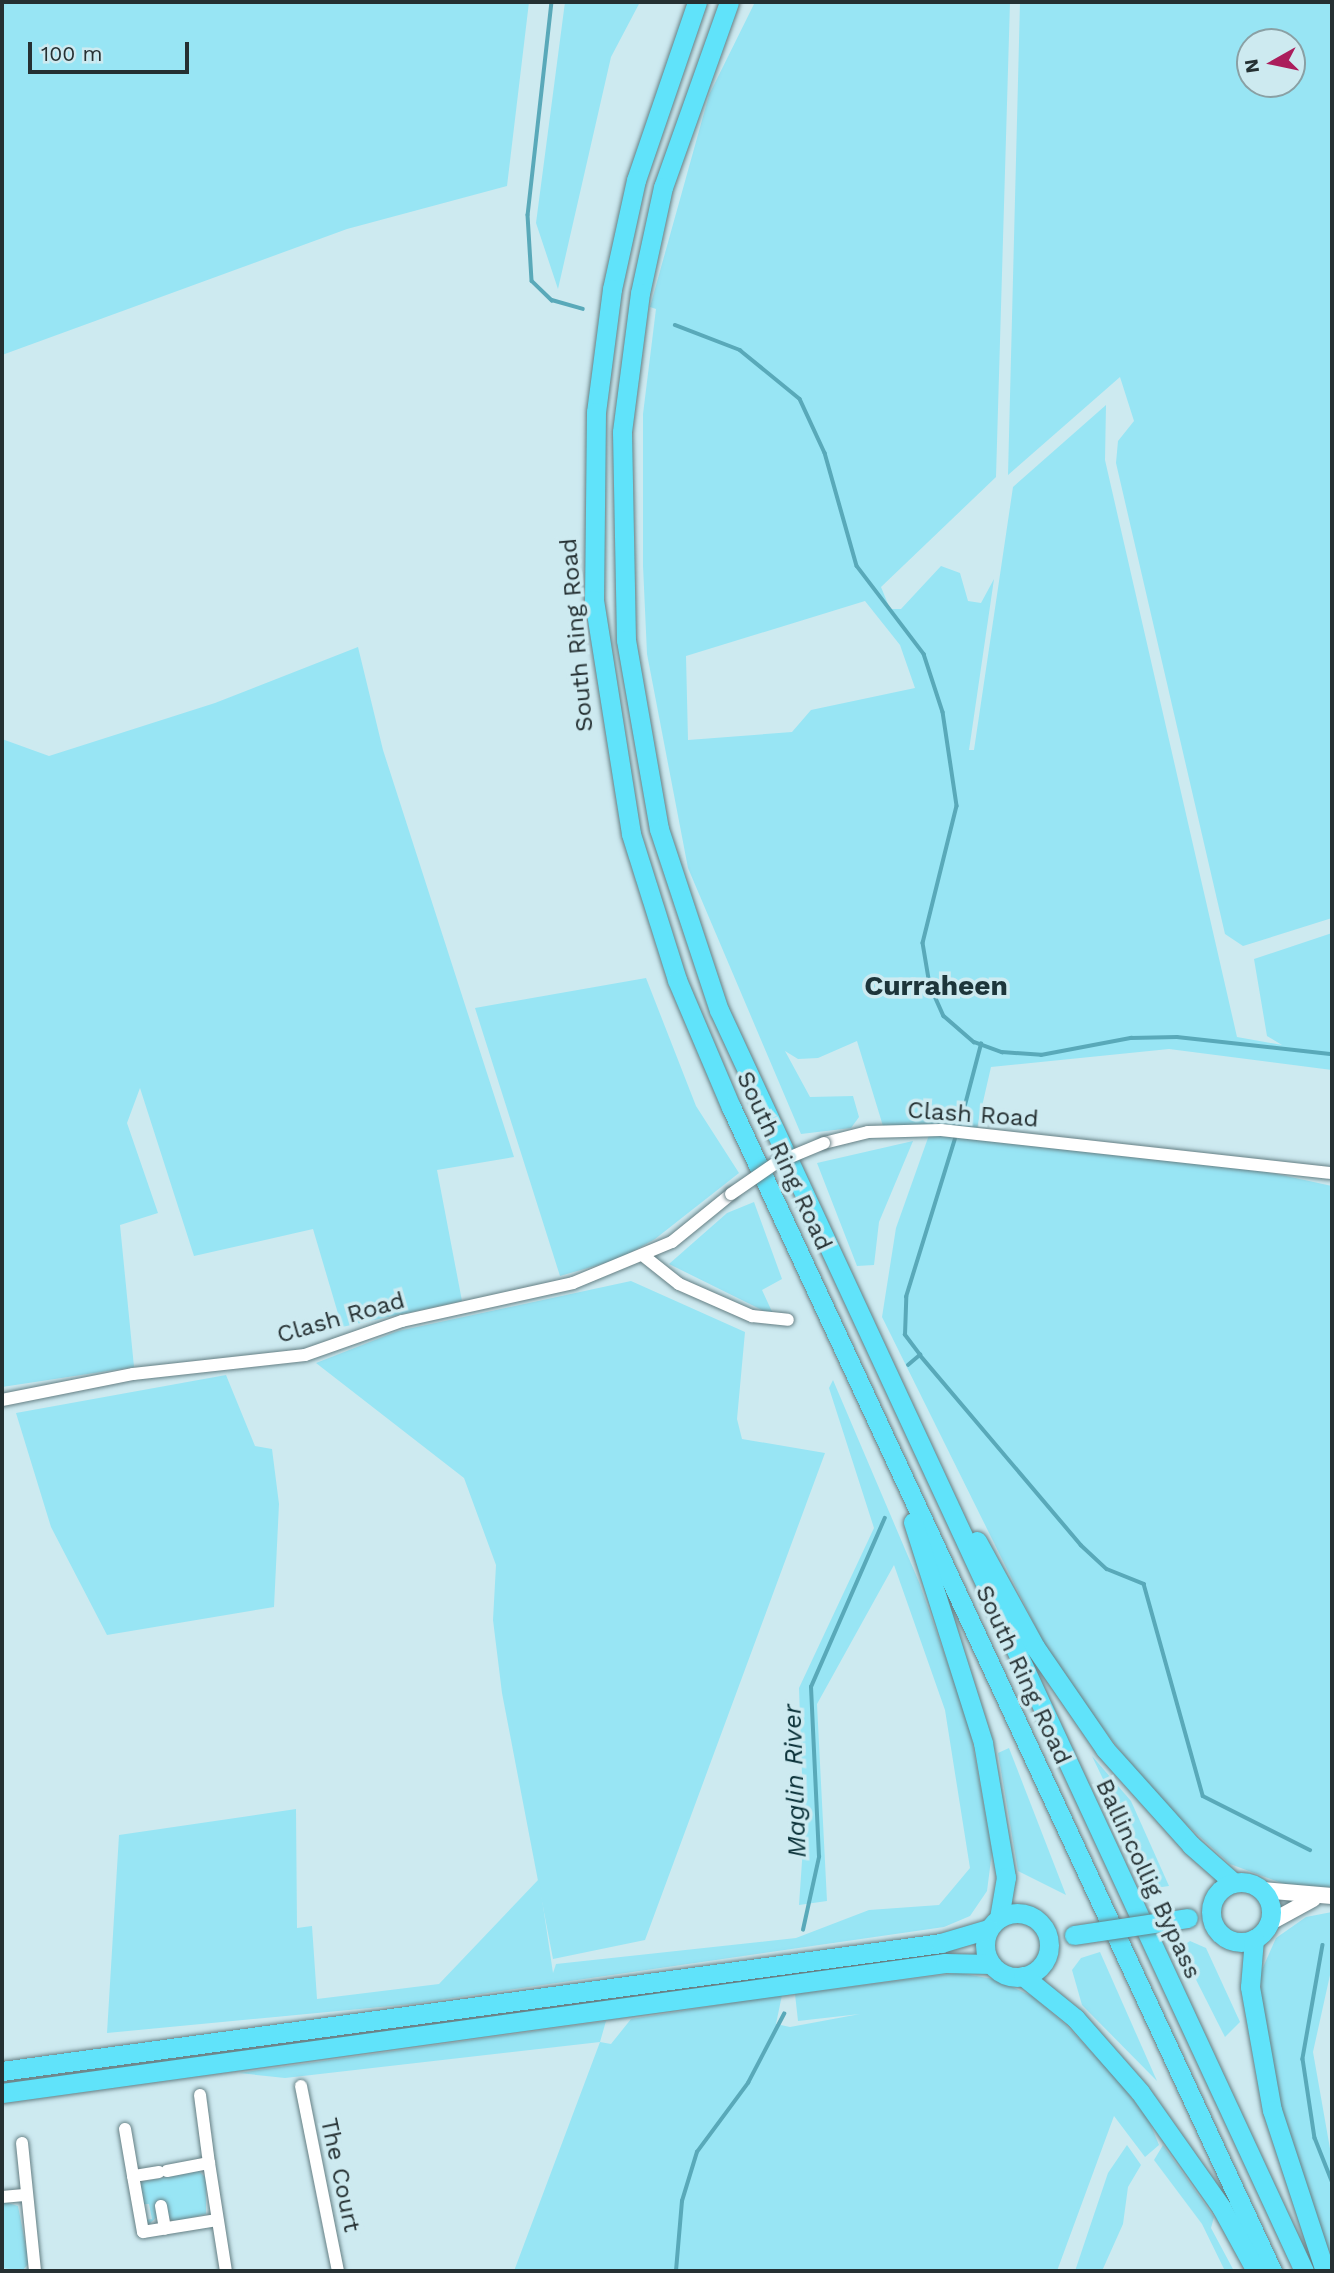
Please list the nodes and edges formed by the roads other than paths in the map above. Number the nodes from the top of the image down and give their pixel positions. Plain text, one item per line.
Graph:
1 (697, 2) edge
2 (729, 2) edge
3 (1332, 1173) edge
4 (645, 1257) junction
5 (788, 1320) dead end
6 (878, 1355) junction
7 (849, 1362) junction
8 (2, 1400) edge
9 (1233, 1882) junction
10 (1262, 1890) junction
11 (1332, 1896) edge
12 (1214, 1897) junction
13 (1313, 1899) junction
14 (1188, 1918) junction
15 (994, 1923) junction
16 (1269, 1923) junction
17 (1041, 1924) junction
18 (1214, 1927) junction
19 (1074, 1935) junction
20 (1254, 1939) junction
21 (1048, 1949) junction
22 (991, 1964) junction
23 (1023, 1976) junction
24 (2, 2071) edge
25 (301, 2086) dead end
26 (2, 2093) edge
27 (200, 2095) dead end
28 (125, 2129) dead end
29 (22, 2143) dead end
30 (209, 2163) junction
31 (133, 2176) junction
32 (27, 2195) junction
33 (2, 2197) edge
34 (161, 2206) dead end
35 (217, 2220) junction
36 (165, 2229) junction
37 (35, 2271) edge
38 (226, 2271) edge
39 (338, 2271) edge
40 (1256, 2271) edge
41 (1272, 2271) edge
42 (1304, 2271) edge
43 (1325, 2271) edge

1 - 7 highway, South Ring Road
2 - 6 highway, South Ring Road
3 - 4 street, Clash Road, bridge
4 - 5 street
4 - 8 street, Clash Road
6 - 9 highway
6 - 42 highway, Ballincollig Bypass
7 - 15 highway
7 - 41 highway, South Ring Road
9 - 10 highway
9 - 12 highway
10 - 13 street
10 - 16 highway
11 - 13 street
12 - 14 highway
12 - 18 highway
13 - 16 street
14 - 18 highway
14 - 19 highway, bridge
15 - 17 highway
15 - 22 highway
15 - 24 highway
16 - 20 highway
17 - 19 highway
17 - 21 highway
18 - 20 highway
19 - 21 highway
20 - 43 highway
21 - 23 highway
22 - 23 highway
22 - 26 highway
23 - 40 highway
25 - 39 street, The Court
27 - 30 street
28 - 31 street
29 - 32 street
30 - 31 street
30 - 35 street
31 - 36 street
32 - 33 street
32 - 37 street
34 - 36 street
35 - 36 street
35 - 38 street

